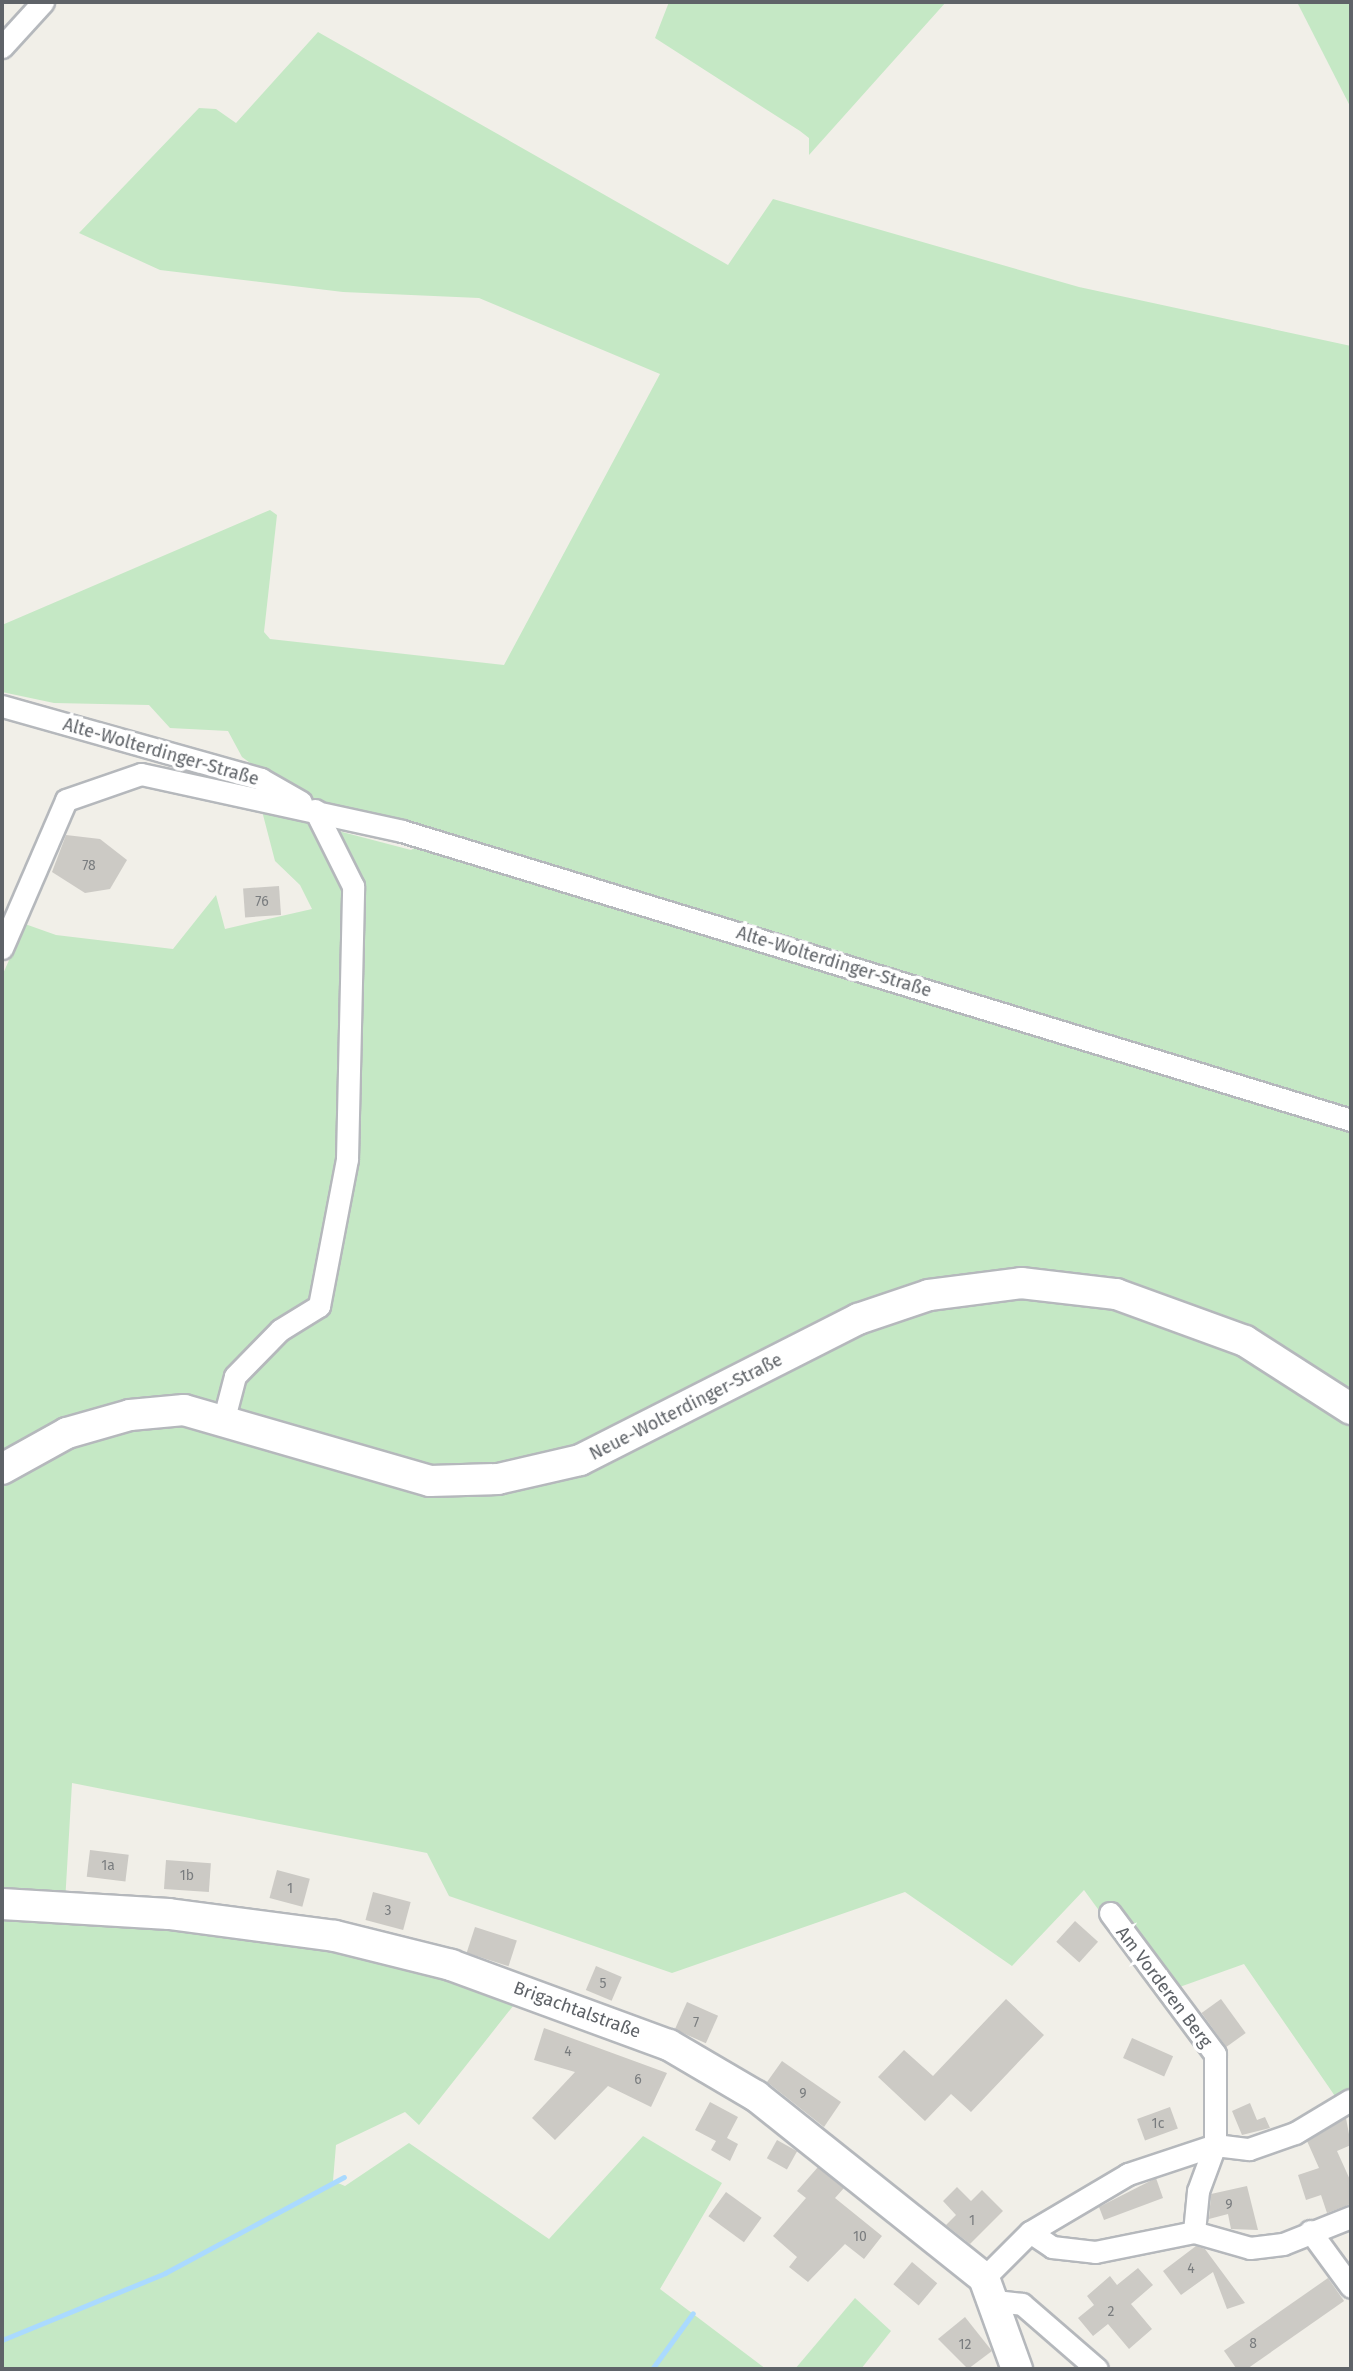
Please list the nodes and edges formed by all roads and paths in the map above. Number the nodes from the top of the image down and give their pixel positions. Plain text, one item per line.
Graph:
1 (43, 2) edge
2 (2, 47) edge
3 (2, 706) edge
4 (315, 810) junction
5 (2, 948) edge
6 (1351, 1120) edge
7 (1351, 1409) edge
8 (224, 1418) junction
9 (2, 1469) edge
10 (2, 1904) edge
11 (1110, 1913) dead end
12 (1350, 2100) edge
13 (1215, 2145) junction
14 (1351, 2217) edge
15 (1310, 2231) junction
16 (1030, 2232) junction
17 (1194, 2232) junction
18 (1351, 2287) edge
19 (989, 2290) junction
20 (1017, 2369) edge
21 (1097, 2369) edge

1 - 2 street
3 - 4 street, Alte-Wolterdinger-Straße
4 - 5 street, Alte-Wolterdinger-Straße
4 - 6 street, Alte-Wolterdinger-Straße
4 - 8 street
7 - 8 main road, Neue-Wolterdinger-Straße
8 - 9 main road, Neue-Wolterdinger-Straße
10 - 19 main road, Brigachtalstraße
11 - 13 street, Am Vorderen Berg
12 - 13 street
13 - 16 street
13 - 17 street, Am Vorderen Berg
14 - 15 street
15 - 17 street
15 - 18 street
16 - 17 street
16 - 19 street
19 - 20 main road
19 - 21 street

